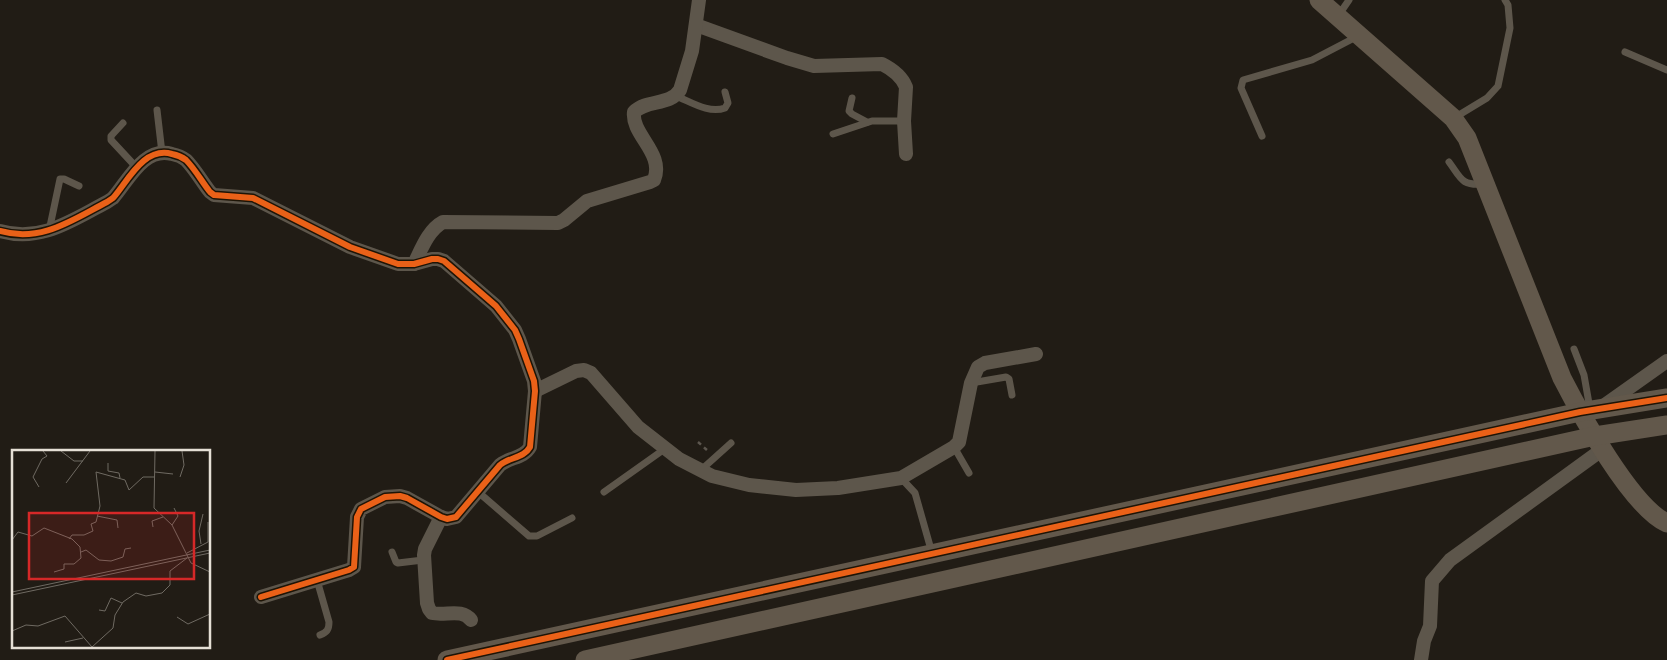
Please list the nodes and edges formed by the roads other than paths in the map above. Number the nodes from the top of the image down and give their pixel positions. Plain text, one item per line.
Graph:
1 (699, 0) edge
2 (1319, 0) edge
3 (1349, 0) edge
4 (1505, 0) edge
5 (1338, 16) junction
6 (696, 25) junction
7 (1359, 35) junction
8 (1626, 52) dead end
9 (1667, 70) edge
10 (725, 92) dead end
11 (676, 96) junction
12 (852, 98) dead end
13 (157, 110) dead end
14 (1453, 118) junction
15 (123, 122) dead end
16 (867, 122) junction
17 (904, 122) junction
18 (833, 134) dead end
19 (1262, 136) dead end
20 (162, 153) junction
21 (906, 154) dead end
22 (1449, 162) dead end
23 (137, 168) junction
24 (1484, 184) junction
25 (79, 186) dead end
26 (0, 231) edge
27 (49, 231) junction
28 (414, 264) junction
29 (1574, 349) dead end
30 (1036, 354) dead end
31 (1667, 361) edge
32 (971, 383) junction
33 (535, 391) junction
34 (1012, 395) dead end
35 (1667, 398) edge
36 (1590, 411) junction
37 (1667, 424) edge
38 (1599, 442) junction
39 (731, 443) dead end
40 (954, 446) junction
41 (666, 448) junction
42 (701, 470) junction
43 (969, 473) dead end
44 (901, 478) junction
45 (478, 491) junction
46 (604, 492) dead end
47 (441, 518) junction
48 (572, 518) dead end
49 (1667, 523) edge
50 (392, 552) dead end
51 (932, 554) junction
52 (423, 560) junction
53 (317, 580) junction
54 (261, 596) dead end
55 (472, 620) dead end
56 (320, 635) dead end
57 (447, 660) edge
58 (585, 660) edge
59 (1421, 660) edge

1 - 6 street
2 - 5 street
3 - 5 lane
4 - 14 lane
5 - 7 street
6 - 11 street
6 - 17 street
7 - 14 street
7 - 19 lane
8 - 9 lane
10 - 11 lane
11 - 28 street
12 - 16 lane
13 - 20 lane
14 - 24 street
15 - 23 lane
16 - 17 lane
16 - 18 lane
17 - 21 street
20 - 23 street
20 - 28 street
22 - 24 lane
23 - 27 street
24 - 36 street
25 - 27 lane
26 - 27 street
28 - 33 street
29 - 36 lane
30 - 32 street
31 - 36 street
32 - 34 lane
32 - 40 street
33 - 41 street
33 - 45 street
35 - 36 street
36 - 38 street
36 - 51 street
37 - 38 street
38 - 49 street
38 - 58 street
38 - 59 street
39 - 42 lane
40 - 43 lane
40 - 44 street
41 - 42 street
41 - 46 lane
42 - 44 street
44 - 51 lane
45 - 47 street
45 - 48 lane
47 - 52 street
47 - 53 street
50 - 52 lane
51 - 57 street
52 - 55 street
53 - 54 street
53 - 56 lane

